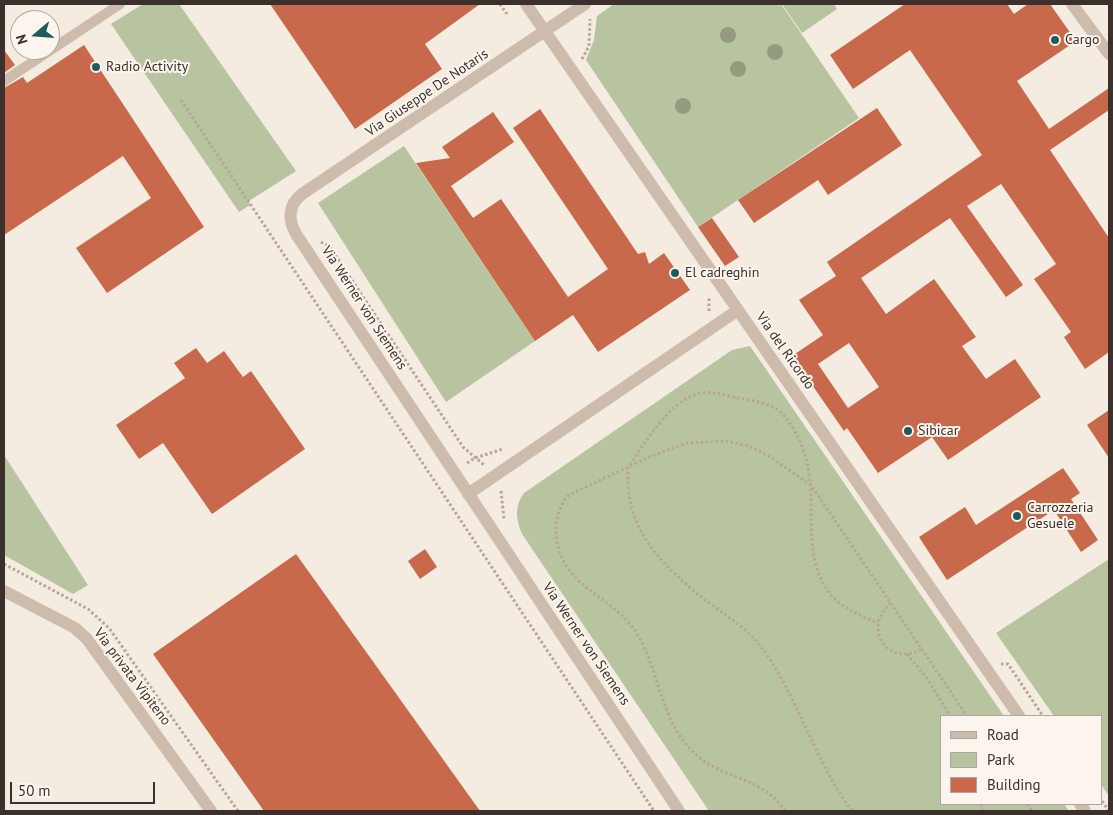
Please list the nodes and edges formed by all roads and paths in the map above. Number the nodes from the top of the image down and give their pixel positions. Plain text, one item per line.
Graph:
1 (120, 4) edge
2 (500, 4) edge
3 (526, 4) edge
4 (1072, 4) edge
5 (587, 8) edge
6 (507, 14) dead end
7 (545, 32) junction
8 (1109, 54) edge
9 (577, 65) dead end
10 (4, 82) edge
11 (181, 100) dead end
12 (290, 212) joint
13 (322, 242) dead end
14 (707, 293) dead end
15 (738, 310) junction
16 (706, 315) dead end
17 (510, 446) dead end
18 (475, 458) junction
19 (463, 466) dead end
20 (628, 468) junction
21 (487, 469) dead end
22 (442, 479) dead end
23 (435, 484) junction
24 (811, 485) junction
25 (468, 494) junction
26 (4, 591) edge
27 (891, 603) junction
28 (878, 623) junction
29 (922, 649) junction
30 (907, 654) junction
31 (949, 715) edge
32 (966, 715) edge
33 (1019, 715) edge
34 (211, 811) edge
35 (654, 811) edge
36 (679, 811) edge
37 (785, 811) edge
38 (852, 811) edge

1 - 10 lane
2 - 6 path
3 - 7 street, Via del Ricordo
4 - 8 street
5 - 7 street, Via Giuseppe De Notaris
5 - 9 path
7 - 12 street, Via Giuseppe De Notaris
7 - 15 street, Via del Ricordo
11 - 23 path
12 - 25 street, Via Werner von Siemens
13 - 18 path
14 - 16 path
15 - 25 street
15 - 33 street, Via del Ricordo
17 - 18 path
18 - 19 path
18 - 21 path
20 - 24 path
20 - 24 path
20 - 37 path
20 - 38 path
22 - 23 path
23 - 35 path
24 - 27 path
24 - 28 path
25 - 36 street, Via Werner von Siemens
26 - 34 street, Via privata Vipiteno
27 - 28 path
27 - 29 path
28 - 30 path
29 - 30 path
29 - 32 path
30 - 31 path

